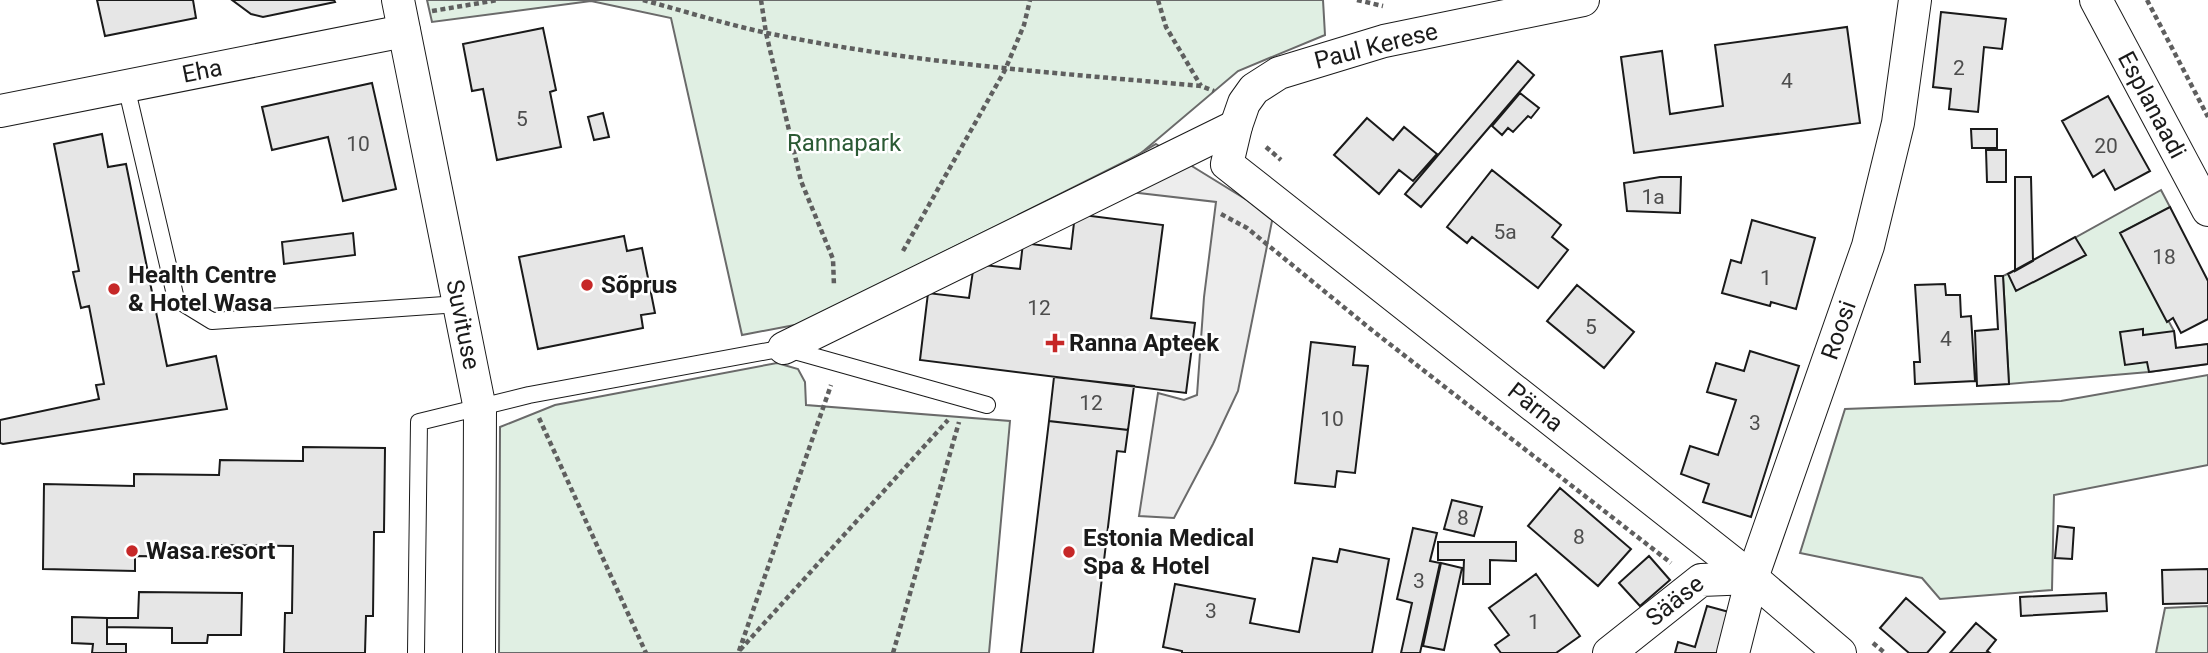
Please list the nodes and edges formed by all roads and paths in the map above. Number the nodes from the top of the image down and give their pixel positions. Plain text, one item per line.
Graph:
1 (498, 0) edge
2 (643, 0) edge
3 (761, 0) edge
4 (1158, 0) edge
5 (1583, 0) edge
6 (1915, 0) edge
7 (2096, 0) edge
8 (2147, 0) edge
9 (408, 15) edge
10 (766, 33) junction
11 (126, 86) junction
12 (1201, 86) junction
13 (0, 111) edge
14 (1240, 115) junction
15 (2208, 117) edge
16 (2208, 210) edge
17 (1221, 214) dead end
18 (459, 304) junction
19 (836, 322) junction
20 (784, 348) junction
21 (529, 395) junction
22 (966, 399) junction
23 (987, 405) dead end
24 (481, 409) junction
25 (1752, 578) junction
26 (1697, 583) junction
27 (416, 653) edge
28 (479, 653) edge
29 (646, 653) edge
30 (737, 653) edge
31 (893, 653) edge
32 (1609, 653) edge
33 (1733, 653) edge
34 (1840, 653) edge

1 - 9 path
2 - 10 path
3 - 10 path
4 - 12 path
5 - 14 street, Paul Kerese
6 - 25 street, Roosi
7 - 16 street, Esplanaadi
8 - 15 path
9 - 11 street, Eha
9 - 18 street, Suvituse
10 - 12 path
10 - 19 path
11 - 13 street, Eha
11 - 18 lane
12 - 14 path
14 - 19 street, Paul Kerese
14 - 25 street, Pärna
17 - 26 path
18 - 24 street, Suvituse
19 - 20 street, Paul Kerese
20 - 21 lane
20 - 22 lane
21 - 24 lane
21 - 29 path
22 - 23 lane
22 - 30 path
22 - 31 path
24 - 27 lane
24 - 28 street, Suvituse
25 - 26 street, Sääse
25 - 33 street, Roosi
25 - 34 street, Pärna
26 - 32 street, Sääse

